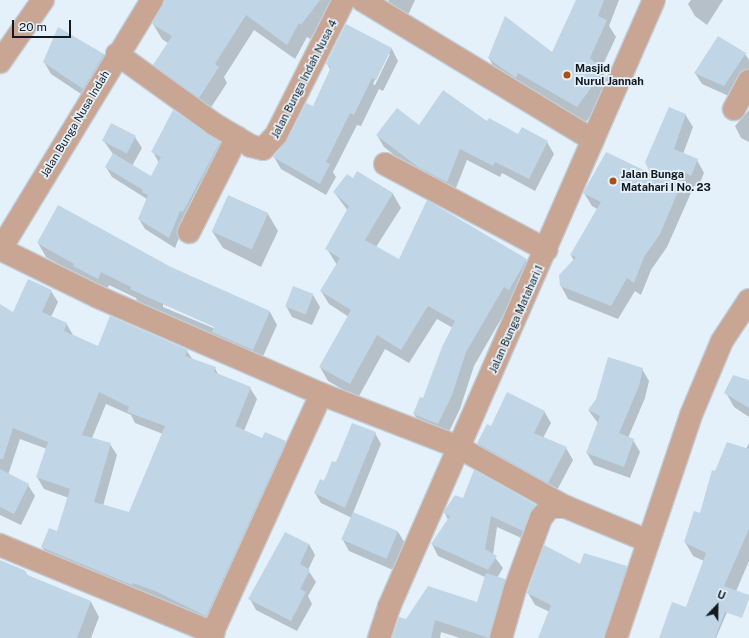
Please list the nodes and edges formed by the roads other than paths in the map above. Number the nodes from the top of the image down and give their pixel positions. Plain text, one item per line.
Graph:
1 (43, 0) edge
2 (152, 0) edge
3 (344, 0) edge
4 (362, 0) edge
5 (654, 0) edge
6 (117, 54) junction
7 (0, 62) edge
8 (749, 80) edge
9 (734, 109) dead end
10 (237, 137) junction
11 (593, 140) junction
12 (385, 164) dead end
13 (189, 232) dead end
14 (0, 250) edge
15 (547, 250) junction
16 (749, 300) edge
17 (321, 394) junction
18 (458, 448) junction
19 (566, 507) junction
20 (648, 541) junction
21 (0, 545) edge
22 (212, 635) edge
23 (379, 638) edge
24 (501, 638) edge
25 (616, 638) edge

1 - 7 street
2 - 6 street, Jalan Bunga Nusa Indah
3 - 10 street, Jalan Bunga Indah Nusa 4
4 - 11 street
5 - 11 street, Jalan Bunga Matahari 1
6 - 10 street, Jalan Bunga Indah Nusa 4
6 - 14 street, Jalan Bunga Nusa Indah
8 - 9 street
10 - 13 street
11 - 15 street, Jalan Bunga Matahari 1
12 - 15 street
14 - 17 street
15 - 18 street, Jalan Bunga Matahari 1
16 - 20 street
17 - 18 street
17 - 22 street
18 - 19 street
18 - 23 street, Jalan Bunga Matahari 1
19 - 20 street
19 - 24 street
20 - 25 street
21 - 22 street

